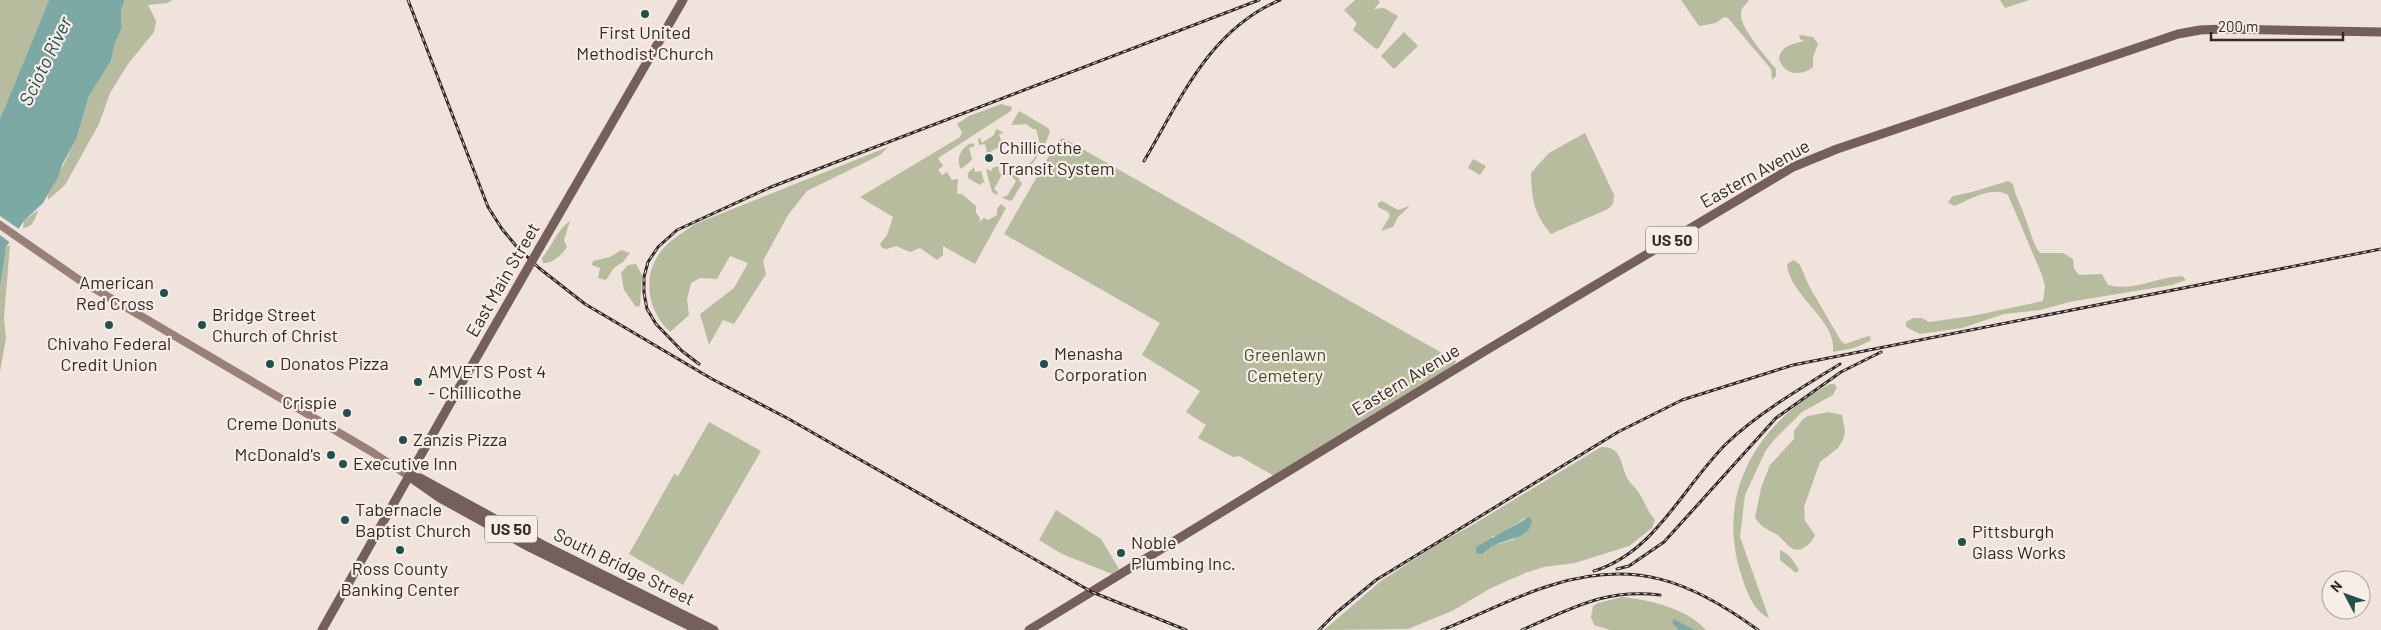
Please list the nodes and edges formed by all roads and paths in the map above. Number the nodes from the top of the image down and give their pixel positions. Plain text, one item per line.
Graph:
1 (683, 0) edge
2 (2381, 32) edge
3 (0, 225) edge
4 (410, 478) junction
5 (322, 630) edge
6 (698, 630) edge
7 (714, 630) edge
8 (1029, 630) edge

1 - 4 main road, East Main Street, bridge
2 - 8 main road, Eastern Avenue / US 50
3 - 4 main road
4 - 5 main road, East Main Street
4 - 6 main road, South Bridge Street / US 50
4 - 7 main road, South Bridge Street / US 50

